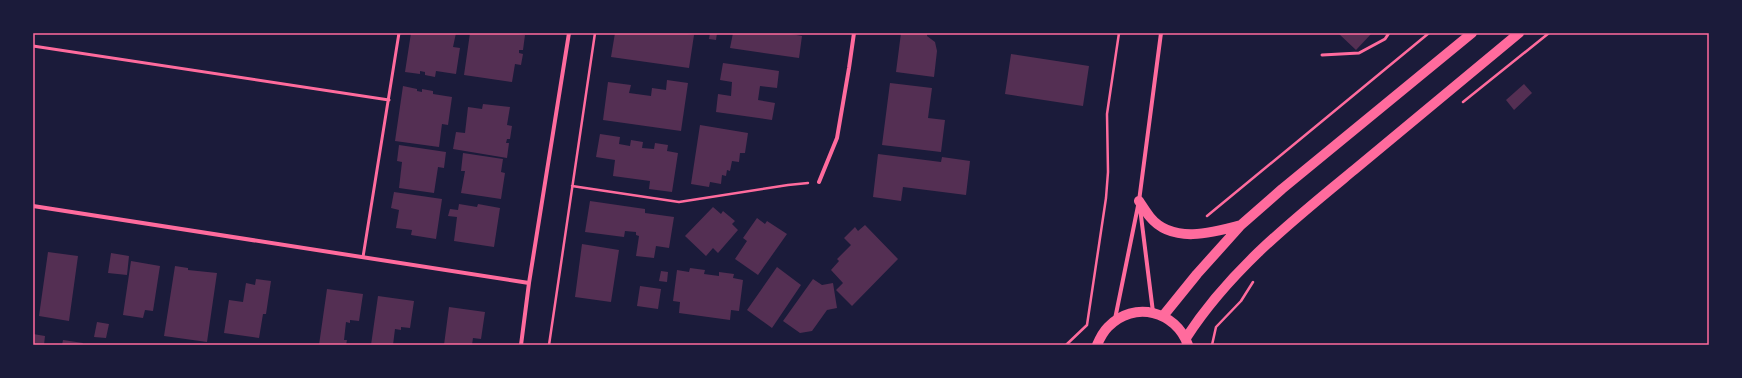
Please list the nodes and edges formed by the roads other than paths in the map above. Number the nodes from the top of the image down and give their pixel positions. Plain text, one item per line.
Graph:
1 (399, 33) edge
2 (569, 33) edge
3 (854, 33) edge
4 (1162, 33) edge
5 (1389, 33) edge
6 (1472, 33) edge
7 (1519, 33) edge
8 (33, 46) edge
9 (1322, 55) dead end
10 (389, 100) junction
11 (819, 182) road end
12 (1139, 202) junction
13 (33, 206) edge
14 (1241, 225) junction
15 (363, 257) junction
16 (529, 283) junction
17 (1153, 313) junction
18 (1163, 316) junction
19 (1115, 320) junction
20 (1187, 341) edge
21 (521, 345) edge
22 (1098, 345) edge

1 - 10 lane
2 - 16 street
3 - 11 street
4 - 12 street
5 - 9 lane
6 - 14 main road
7 - 20 main road
8 - 10 lane
10 - 15 lane
12 - 14 main road
12 - 17 street
12 - 19 street
13 - 15 street
14 - 18 main road
15 - 16 street
16 - 21 street
17 - 18 main road
17 - 19 main road
18 - 20 main road
19 - 22 main road

